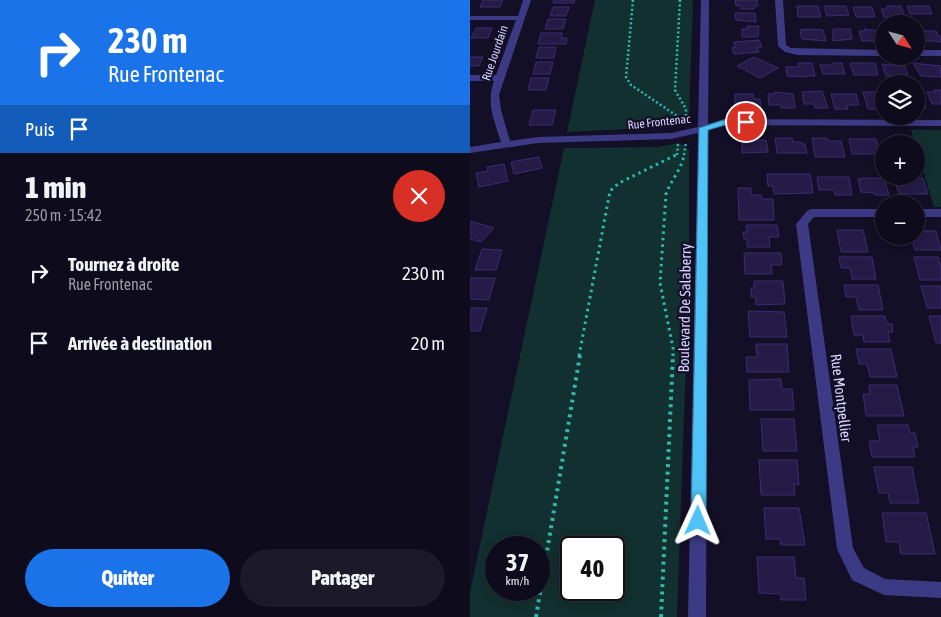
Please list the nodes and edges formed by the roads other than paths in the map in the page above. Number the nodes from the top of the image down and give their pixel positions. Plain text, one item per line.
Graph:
1 (527, 0) edge
2 (705, 0) edge
3 (779, 0) edge
4 (470, 18) edge
5 (521, 18) junction
6 (875, 53) edge
7 (925, 53) edge
8 (941, 53) edge
9 (470, 78) edge
10 (499, 78) junction
11 (941, 123) edge
12 (704, 128) junction
13 (506, 144) junction
14 (470, 150) edge
15 (925, 212) edge
16 (875, 213) edge
17 (941, 213) edge
18 (941, 590) edge
19 (697, 617) edge

1 - 5 street, Rue Jourdain
2 - 12 street, Boulevard De Salaberry
3 - 6 street
4 - 5 street
5 - 10 street, Rue Jourdain
7 - 8 street
9 - 10 street
10 - 13 street, Rue Jourdain
11 - 12 street, Rue Frontenac
12 - 13 street, Rue Frontenac
12 - 19 street, Boulevard De Salaberry
13 - 14 street, Rue Frontenac
15 - 17 street
16 - 18 street, Rue Montpellier

